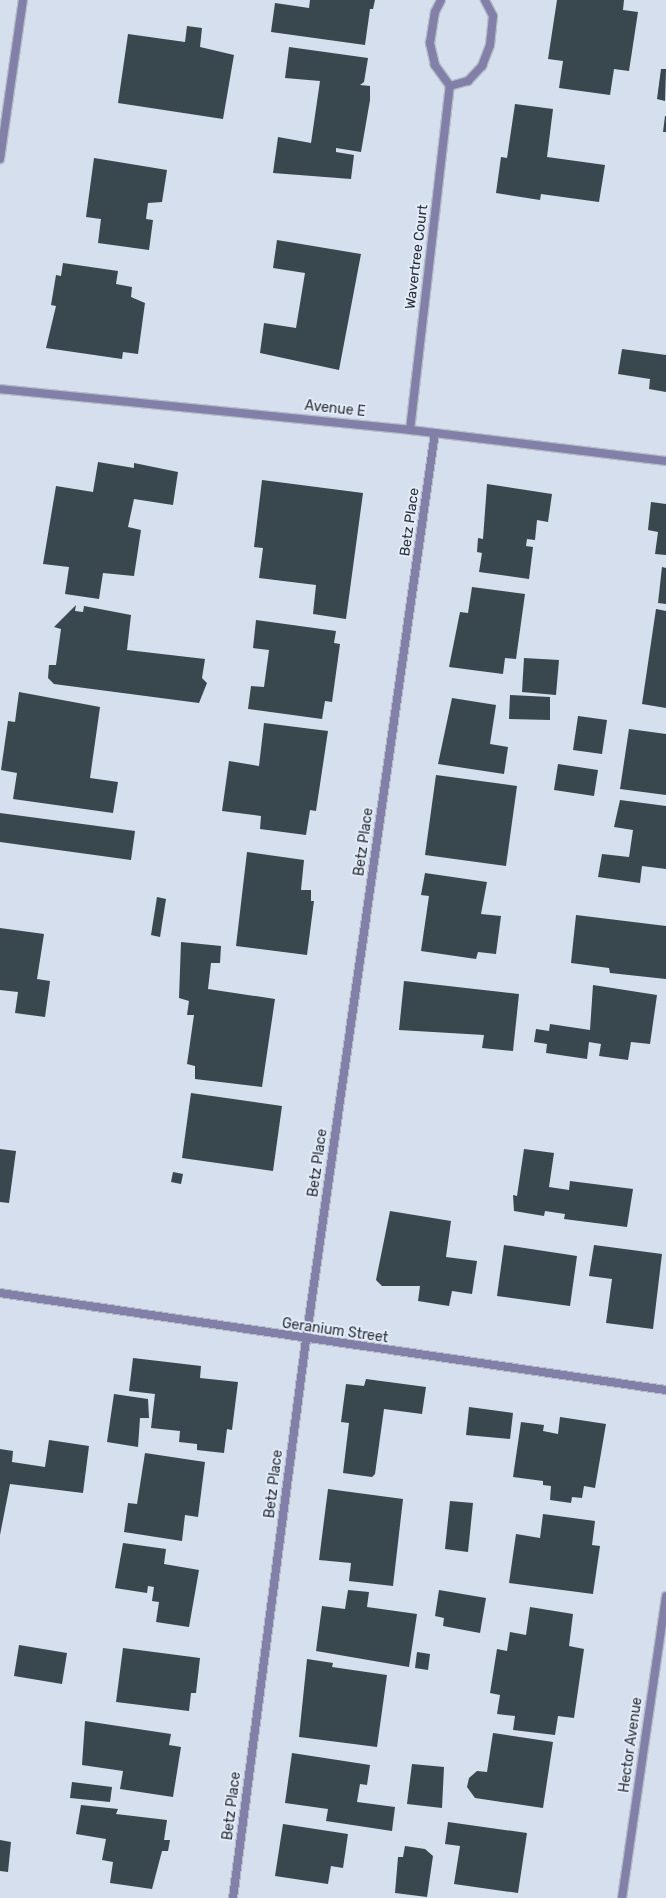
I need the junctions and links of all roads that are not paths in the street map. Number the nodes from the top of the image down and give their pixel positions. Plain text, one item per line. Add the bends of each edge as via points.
1 (22, 0) edge
2 (441, 0) edge
3 (485, 0) edge
4 (450, 86) junction
5 (0, 159) edge
6 (0, 389) edge
7 (410, 430) junction
8 (435, 433) junction
9 (666, 461) edge
10 (0, 1293) edge
11 (306, 1340) junction
12 (666, 1390) edge
13 (666, 1596) edge
14 (233, 1898) edge
15 (622, 1898) edge

1 - 5 street
2 - 4 street via 434,12 430,43 434,65
3 - 4 street via 493,16 490,45 482,66 468,81
4 - 7 street, Wavertree Court
6 - 7 street, Avenue E
7 - 8 street, Avenue E
8 - 9 street, Avenue E
8 - 11 street, Betz Place
10 - 11 street, Geranium Street
11 - 12 street, Geranium Street
11 - 14 street, Betz Place
13 - 15 street, Hector Avenue

